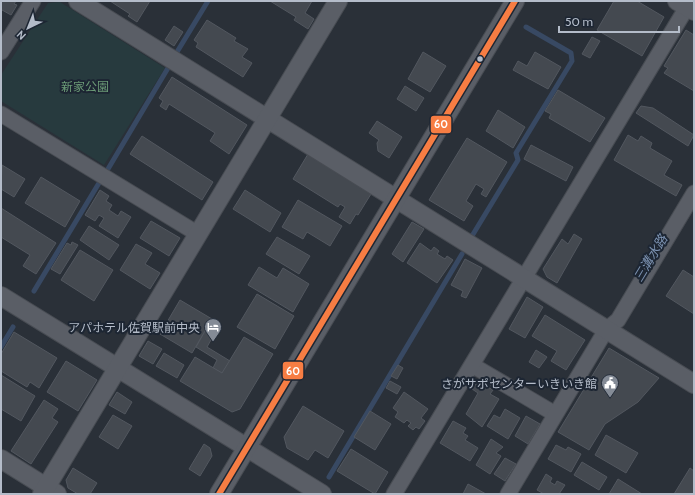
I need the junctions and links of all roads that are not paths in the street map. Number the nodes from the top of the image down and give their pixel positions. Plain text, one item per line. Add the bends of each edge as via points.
1 (33, 1) edge
2 (78, 1) edge
3 (338, 1) edge
4 (515, 1) edge
5 (686, 6) edge
6 (1, 52) edge
7 (1, 114) edge
8 (268, 120) junction
9 (694, 193) edge
10 (396, 200) junction
11 (198, 234) junction
12 (523, 279) junction
13 (1, 296) edge
14 (606, 330) junction
15 (472, 365) junction
16 (117, 368) junction
17 (694, 384) edge
18 (555, 414) junction
19 (248, 447) junction
20 (1, 459) edge
21 (48, 492) edge
22 (219, 494) edge
23 (322, 494) edge
24 (394, 494) edge
25 (508, 494) edge

1 - 6 street
2 - 8 street
3 - 8 street
4 - 10 street
5 - 12 street
7 - 11 street
8 - 10 street
8 - 11 street
9 - 14 street via 618,320
10 - 12 street
10 - 19 street
11 - 16 street
12 - 14 street
12 - 15 street
13 - 16 street
14 - 17 street
14 - 18 street
15 - 18 street
15 - 24 street
16 - 19 street
16 - 21 street
18 - 25 street
19 - 22 street
19 - 23 street
20 - 21 street

